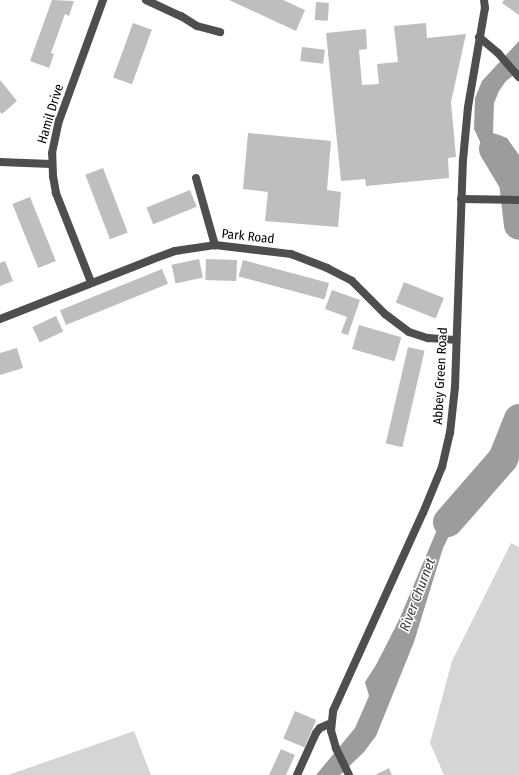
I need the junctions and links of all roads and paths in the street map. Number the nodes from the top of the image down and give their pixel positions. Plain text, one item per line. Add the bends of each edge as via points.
1 (103, 0) edge
2 (146, 0) edge
3 (484, 0) edge
4 (220, 32) dead end
5 (479, 37) junction
6 (519, 77) edge
7 (0, 162) edge
8 (52, 164) junction
9 (196, 178) dead end
10 (461, 199) junction
11 (519, 200) edge
12 (215, 245) junction
13 (91, 282) junction
14 (0, 319) edge
15 (455, 340) junction
16 (331, 723) junction
17 (349, 774) edge
18 (297, 775) edge

1 - 8 street, Hamil Drive via 59,121
2 - 4 street via 197,26
3 - 5 street, Abbey Green Road via 485,8
5 - 6 street via 498,53
5 - 10 street, Abbey Green Road via 468,106
7 - 8 street
8 - 13 street, Hamil Drive via 56,193
9 - 12 street
10 - 11 street
10 - 15 street, Abbey Green Road
12 - 13 street, Park Road via 175,251
12 - 15 street, Park Road via 291,254 327,268 352,281 385,314 409,332 428,338
13 - 14 street, Park Road
15 - 16 street, Abbey Green Road via 455,387 450,432 442,467 333,711
16 - 17 street, Abbey Green Road via 336,748
16 - 18 street via 316,733

